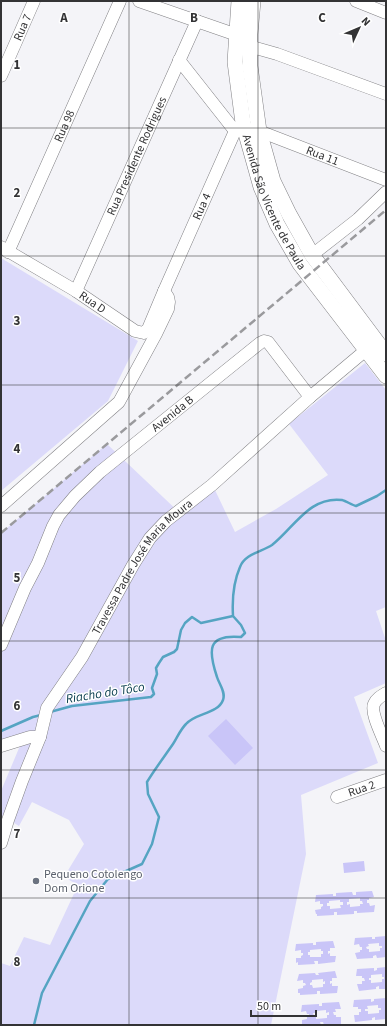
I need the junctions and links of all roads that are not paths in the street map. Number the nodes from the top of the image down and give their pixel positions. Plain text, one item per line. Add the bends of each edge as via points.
1 (34, 1) edge
2 (120, 1) edge
3 (139, 1) edge
4 (239, 1) edge
5 (253, 1) edge
6 (356, 1) edge
7 (386, 13) edge
8 (197, 21) junction
9 (236, 35) junction
10 (250, 46) junction
11 (179, 60) junction
12 (1, 76) edge
13 (386, 94) edge
14 (239, 127) junction
15 (258, 131) junction
16 (386, 180) edge
17 (386, 192) edge
18 (5, 250) edge
19 (312, 255) junction
20 (76, 291) junction
21 (164, 291) junction
22 (366, 350) junction
23 (386, 354) edge
24 (386, 376) edge
25 (310, 397) junction
26 (1, 506) edge
27 (1, 645) edge
28 (386, 694) edge
29 (40, 737) junction
30 (1, 746) edge
31 (386, 746) edge
32 (386, 780) edge
33 (337, 797) dead end
34 (1, 843) edge

1 - 12 street, Rua 7
2 - 18 street, Rua 98
3 - 8 street
4 - 9 main road, Avenida São Vicente de Paula
5 - 10 main road, Avenida São Vicente de Paula
6 - 7 street
8 - 9 street
8 - 11 street, Rua Presidente Rodrigues
9 - 14 main road, Avenida São Vicente de Paula
10 - 13 street
10 - 15 main road, Avenida São Vicente de Paula
11 - 14 street
11 - 20 street, Rua Presidente Rodrigues
14 - 21 street, Rua 4
14 - 22 main road, Avenida São Vicente de Paula via 277,224 307,275
15 - 16 street, Rua 11
15 - 19 main road, Avenida São Vicente de Paula via 273,181
17 - 19 street via 358,219
18 - 20 street, Rua D
19 - 23 main road, Avenida São Vicente de Paula
20 - 21 street, Rua D via 136,331 144,333
21 - 26 street via 168,297 168,309 118,402
22 - 24 main road, Avenida São Vicente de Paula
22 - 25 street, Travessa Padre José Maria Moura
25 - 27 street, Avenida B via 268,342 260,343 100,472 75,496 53,526
25 - 29 street, Travessa Padre José Maria Moura via 212,485 166,521 150,538 82,657 47,708
28 - 31 street via 376,700 373,708
29 - 30 street via 30,737
29 - 34 street, Travessa Padre José Maria Moura via 19,787
32 - 33 street, Rua 2

